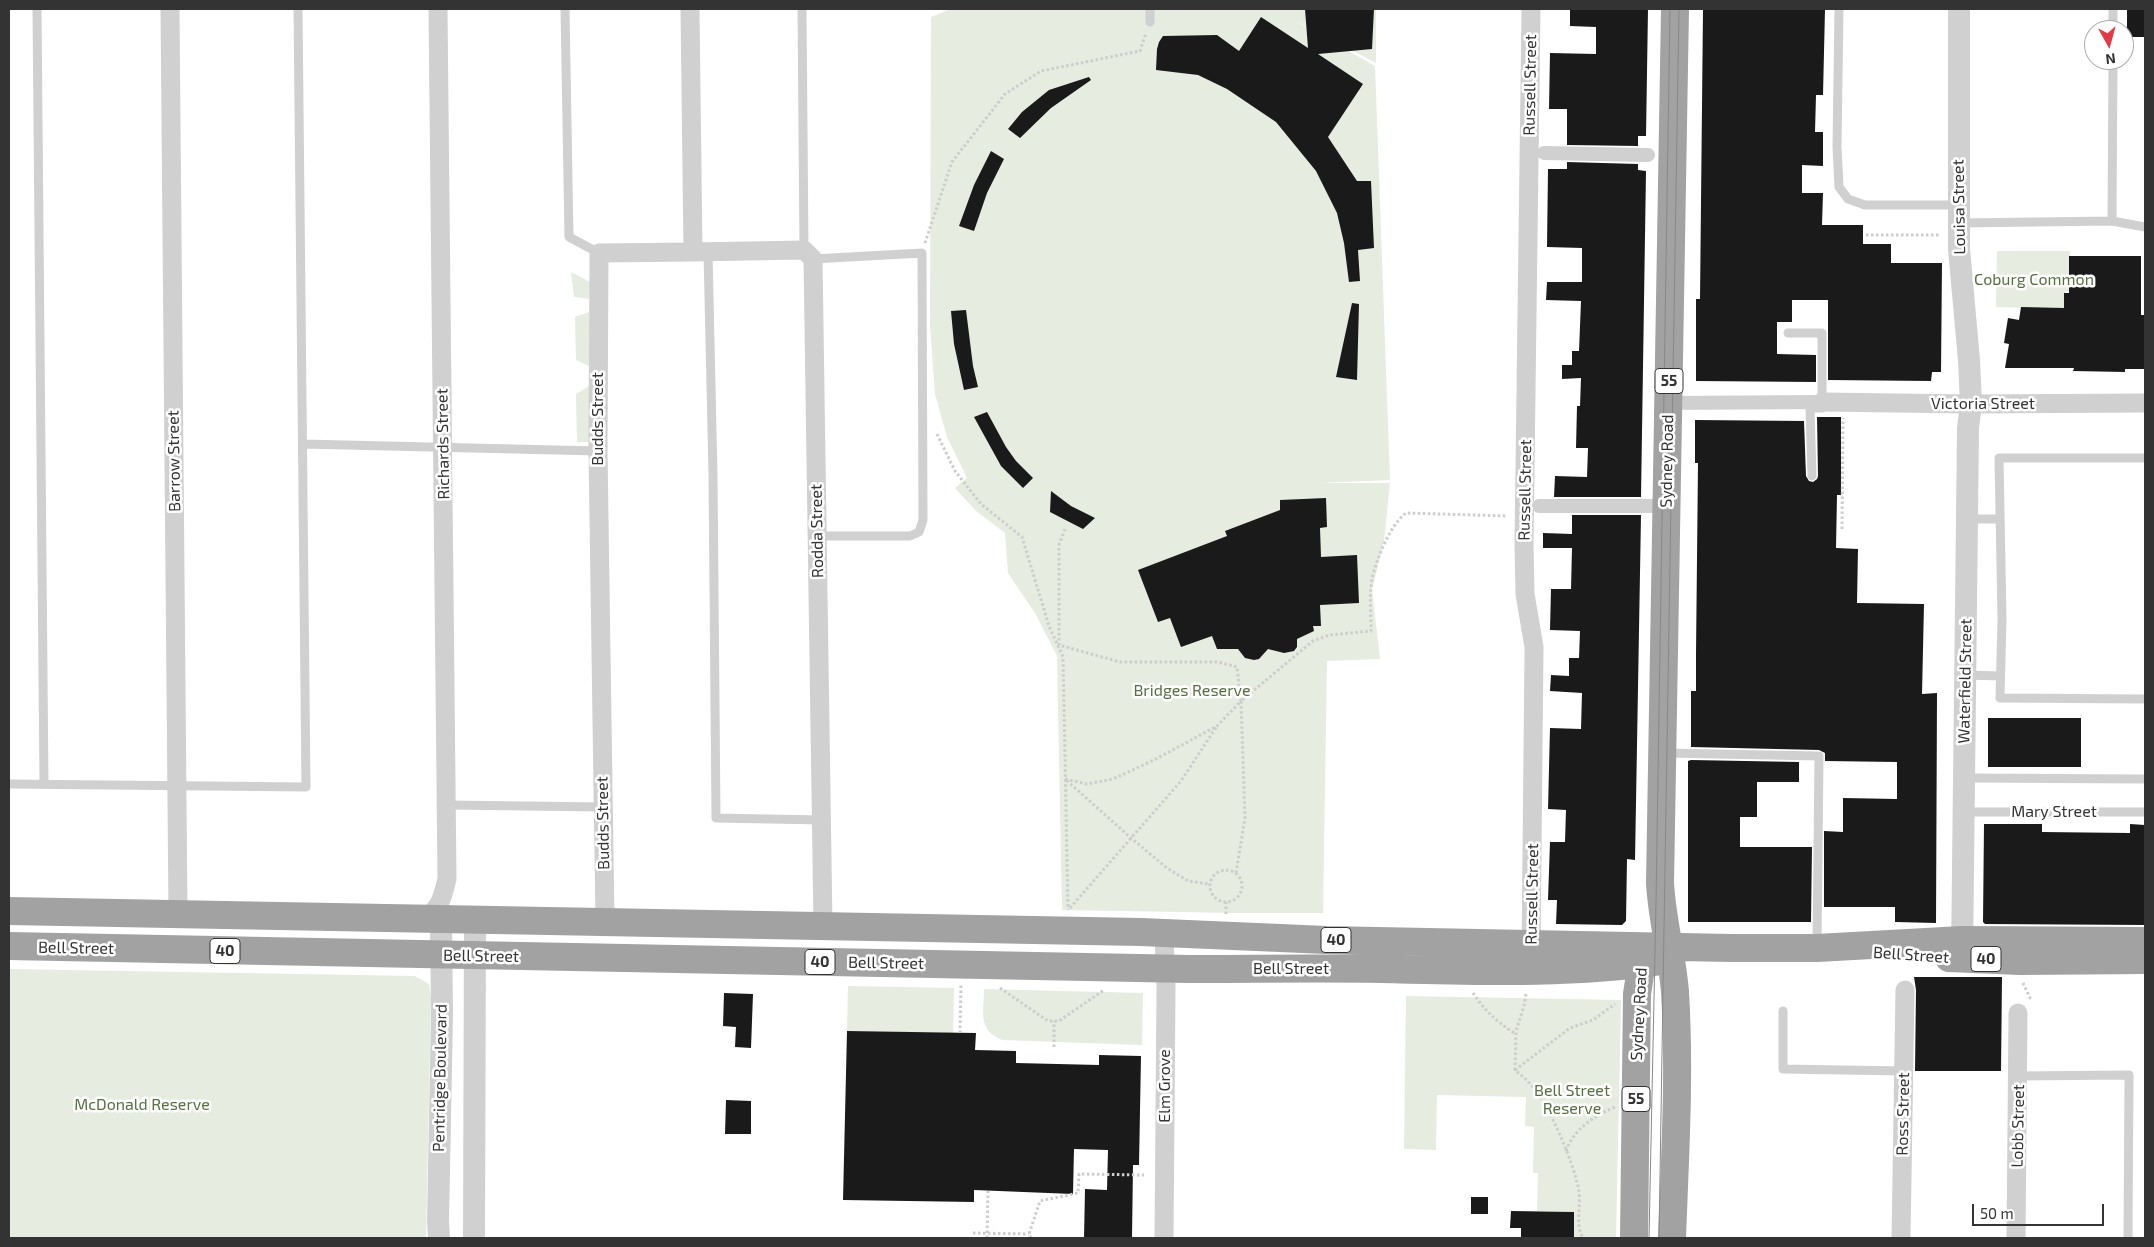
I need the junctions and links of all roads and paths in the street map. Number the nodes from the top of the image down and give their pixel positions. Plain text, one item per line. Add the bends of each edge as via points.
1 (36, 9) edge
2 (170, 9) edge
3 (298, 9) edge
4 (438, 9) edge
5 (565, 9) edge
6 (690, 9) edge
7 (802, 9) edge
8 (1150, 9) edge
9 (1531, 9) edge
10 (1675, 9) edge
11 (1839, 9) edge
12 (1959, 9) edge
13 (1150, 22) joint
14 (2113, 70) edge
15 (1544, 153) dead end
16 (1648, 155) dead end
17 (1959, 221) junction
18 (2112, 221) junction
19 (2145, 227) edge
20 (1866, 235) dead end
21 (700, 252) junction
22 (599, 253) junction
23 (922, 253) junction
24 (808, 254) junction
25 (1788, 333) dead end
26 (1822, 402) junction
27 (1668, 403) junction
28 (2145, 403) edge
29 (924, 404) junction
30 (1971, 404) junction
31 (1843, 417) dead end
32 (303, 444) junction
33 (442, 447) junction
34 (598, 451) junction
35 (2145, 458) edge
36 (1812, 476) dead end
37 (1539, 506) dead end
38 (1666, 506) junction
39 (1508, 516) dead end
40 (1967, 519) junction
41 (1999, 519) junction
42 (1065, 529) dead end
43 (1842, 529) dead end
44 (817, 536) junction
45 (1059, 645) junction
46 (1965, 676) junction
47 (2000, 676) junction
48 (2145, 699) edge
49 (1240, 701) junction
50 (1217, 726) junction
51 (1663, 753) junction
52 (1065, 778) junction
53 (1964, 778) junction
54 (2145, 779) edge
55 (9, 784) edge
56 (44, 784) junction
57 (177, 786) junction
58 (447, 805) junction
59 (603, 806) junction
60 (1963, 812) junction
61 (2145, 812) edge
62 (822, 820) junction
63 (1131, 838) junction
64 (1236, 873) junction
65 (447, 879) junction
66 (1209, 884) junction
67 (1226, 902) junction
68 (9, 911) edge
69 (1226, 913) dead end
70 (178, 914) junction
71 (452, 918) junction
72 (605, 921) junction
73 (1068, 921) junction
74 (823, 927) junction
75 (1164, 934) junction
76 (1326, 940) junction
77 (2145, 941) edge
78 (9, 946) edge
79 (1822, 948) junction
80 (1962, 949) junction
81 (1656, 954) junction
82 (441, 955) junction
83 (475, 956) junction
84 (2145, 960) edge
85 (1165, 968) junction
86 (1327, 968) junction
87 (1529, 970) junction
88 (961, 984) dead end
89 (995, 985) dead end
90 (1109, 987) dead end
91 (1906, 990) dead end
92 (1472, 993) dead end
93 (1621, 1000) dead end
94 (1783, 1011) dead end
95 (2018, 1013) dead end
96 (1054, 1021) junction
97 (960, 1033) dead end
98 (1516, 1034) junction
99 (1054, 1047) dead end
100 (1515, 1070) junction
101 (1904, 1071) junction
102 (2018, 1076) junction
103 (1622, 1104) dead end
104 (1566, 1151) junction
105 (1144, 1175) dead end
106 (988, 1191) dead end
107 (973, 1233) dead end
108 (987, 1233) junction
109 (1029, 1234) junction
110 (439, 1238) edge
111 (474, 1238) edge
112 (987, 1238) edge
113 (1032, 1238) edge
114 (1164, 1238) edge
115 (1583, 1238) edge
116 (1634, 1238) edge
117 (1672, 1238) edge
118 (1901, 1238) edge
119 (2016, 1238) edge
120 (2128, 1238) edge

1 - 56 lane
2 - 57 street, Barrow Street
3 - 32 lane
4 - 33 street, Richards Street
5 - 22 lane via 569,236
6 - 21 street
7 - 24 lane
8 - 13 lane
9 - 87 street, Russell Street via 1524,544 1526,594 1534,647
10 - 27 highway, Sydney Road / 55
11 - 17 lane via 1838,187 1848,199 1865,205
12 - 17 street, Louisa Street
13 - 23 path via 1140,51 1041,71 1005,94 952,162
14 - 18 lane
15 - 16 street
17 - 18 lane
17 - 20 path
17 - 30 street, Louisa Street
18 - 19 lane
21 - 22 street
21 - 24 street
21 - 62 lane via 713,475 716,818
22 - 34 street, Budds Street
23 - 24 lane
23 - 29 lane
24 - 44 street, Rodda Street
25 - 26 lane via 1822,333
26 - 27 street
26 - 30 street, Victoria Street
26 - 36 lane via 1822,408 1810,408
27 - 38 highway, Sydney Road / 55
28 - 30 street, Victoria Street
29 - 44 lane via 923,520 919,532 910,536
29 - 45 path via 955,471 981,504 1022,537 1049,626
30 - 40 street, Waterfield Street
31 - 43 path
32 - 33 lane
32 - 57 lane via 306,787
33 - 34 lane
33 - 58 street, Richards Street
34 - 59 street, Budds Street
35 - 41 lane via 1999,458
37 - 38 street
38 - 51 highway, Sydney Road / 55
39 - 49 path via 1406,513 1383,546 1372,579 1371,631 1329,635 1313,641
40 - 41 lane
40 - 46 street, Waterfield Street
41 - 47 lane
42 - 45 path via 1060,545
44 - 62 street, Rodda Street
45 - 49 path via 1120,662 1218,662 1237,667
45 - 52 path via 1063,657
46 - 47 lane
46 - 53 street, Waterfield Street
47 - 48 lane via 2000,698
49 - 50 path
49 - 64 path via 1246,818
50 - 52 path via 1113,779 1087,784
50 - 63 path via 1181,780
51 - 79 lane via 1819,756
51 - 81 highway, Sydney Road / 55
52 - 63 path
52 - 73 path
53 - 54 lane
53 - 60 street, Waterfield Street
55 - 56 lane
56 - 57 lane
57 - 70 street, Barrow Street
58 - 59 lane
58 - 65 street, Richards Street
59 - 72 street, Budds Street
60 - 61 lane, Mary Street
60 - 80 street, Waterfield Street
62 - 74 street, Rodda Street
63 - 66 path via 1167,868 1188,880
63 - 73 path
64 - 66 path via 1220,870 1212,876
64 - 67 path via 1242,881 1241,891 1236,899
65 - 71 street, Richards Street via 455,904
65 - 71 street, Richards Street via 435,912
66 - 67 path via 1212,895 1220,902
67 - 69 path
68 - 70 highway, Bell Street / 40
70 - 71 highway, Bell Street / 40
71 - 72 highway, Bell Street / 40
71 - 82 street, Pentridge Boulevard
71 - 83 street, Pentridge Boulevard
72 - 74 highway, Bell Street / 40
73 - 74 highway, Bell Street / 40
73 - 75 highway, Bell Street / 40
75 - 76 highway, Bell Street / 40
75 - 85 street, Elm Grove
76 - 86 highway
76 - 87 highway, Bell Street / 40
77 - 80 highway, Bell Street / 40
78 - 82 highway, Bell Street / 40
79 - 80 highway, Bell Street / 40 via 1906,956
79 - 81 highway, Bell Street / 40 via 1731,948
80 - 84 highway, Bell Street / 40 via 2020,961
81 - 87 highway, Bell Street / 40
81 - 116 highway, Sydney Road / 55 via 1637,1002
81 - 117 highway, Sydney Road / 55 via 1675,995
82 - 83 highway, Bell Street / 40
82 - 110 street, Pentridge Boulevard
83 - 85 highway, Bell Street / 40
83 - 111 street, Pentridge Boulevard
85 - 86 highway, Bell Street / 40
85 - 114 street, Elm Grove
86 - 87 highway, Bell Street / 40
87 - 98 path
88 - 97 path
89 - 96 path via 1048,1021
90 - 96 path via 1060,1021
91 - 101 street, Ross Street
92 - 98 path via 1495,1020
93 - 100 path via 1593,1020 1570,1028
94 - 101 lane via 1783,1069
95 - 102 street, Lobb Street
96 - 99 path
98 - 100 path
100 - 104 path via 1533,1086
101 - 118 street, Ross Street
102 - 119 street, Lobb Street
102 - 120 lane via 2130,1075
103 - 104 path via 1584,1124
104 - 115 path via 1579,1192 1578,1219
105 - 109 path via 1079,1174 1078,1193 1040,1201
106 - 108 path
107 - 108 path
108 - 109 path
108 - 112 path
109 - 113 path

